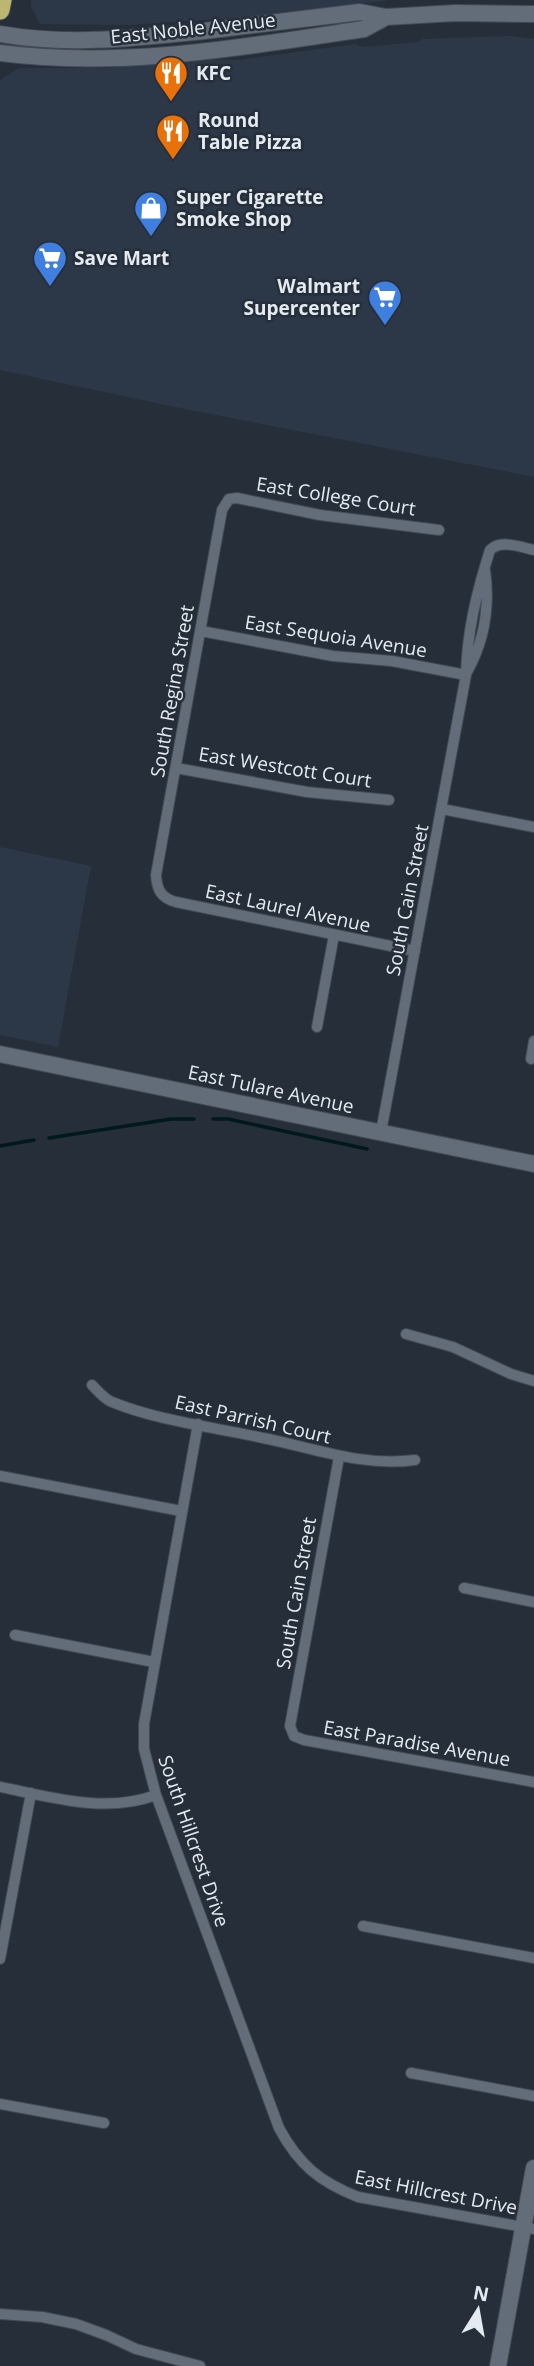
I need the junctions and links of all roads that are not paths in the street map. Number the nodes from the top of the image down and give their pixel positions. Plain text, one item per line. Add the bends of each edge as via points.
1 (2, 0) edge
2 (0, 10) edge
3 (534, 14) edge
4 (386, 18) junction
5 (0, 34) edge
6 (0, 53) edge
7 (229, 499) joint
8 (439, 530) dead end
9 (534, 550) edge
10 (201, 631) junction
11 (466, 674) junction
12 (176, 768) junction
13 (389, 800) dead end
14 (442, 809) junction
15 (534, 827) edge
16 (159, 891) joint
17 (334, 935) junction
18 (415, 951) junction
19 (317, 1027) dead end
20 (534, 1041) edge
21 (0, 1054) edge
22 (531, 1059) dead end
23 (381, 1132) junction
24 (534, 1164) edge
25 (406, 1335) dead end
26 (534, 1381) edge
27 (92, 1385) dead end
28 (198, 1424) junction
29 (339, 1457) junction
30 (415, 1460) dead end
31 (0, 1476) edge
32 (181, 1511) junction
33 (464, 1588) dead end
34 (534, 1602) edge
35 (15, 1635) dead end
36 (154, 1662) junction
37 (294, 1735) joint
38 (534, 1782) edge
39 (0, 1787) edge
40 (31, 1793) junction
41 (156, 1795) junction
42 (363, 1926) dead end
43 (534, 1958) edge
44 (0, 1959) edge
45 (411, 2073) dead end
46 (534, 2096) edge
47 (0, 2105) edge
48 (104, 2123) dead end
49 (307, 2168) joint
50 (534, 2168) edge
51 (528, 2228) edge
52 (0, 2314) edge
53 (200, 2366) edge
54 (498, 2366) edge

1 - 2 highway
3 - 4 street, East Noble Avenue
4 - 5 street, East Noble Avenue via 360,12 105,40
4 - 6 street, East Noble Avenue via 364,29 145,56 58,58
7 - 8 street, East College Court
7 - 10 street, South Regina Street via 222,510
9 - 11 street, South Cain Street via 501,544 490,550 485,569 486,618 481,643
10 - 11 street, East Sequoia Avenue via 333,656
10 - 12 street, South Regina Street
11 - 14 street, South Cain Street
12 - 13 street, East Westcott Court via 307,792
12 - 16 street, South Regina Street via 156,875
14 - 15 street
14 - 18 street, South Cain Street
16 - 17 street, East Laurel Avenue via 176,902
17 - 18 street, East Laurel Avenue
17 - 19 street
18 - 23 street, South Cain Street
20 - 22 street
21 - 23 street, East Tulare Avenue
23 - 24 street, East Tulare Avenue
25 - 26 street via 453,1348
27 - 28 street, East Parrish Court via 109,1401
28 - 29 street, East Parrish Court
28 - 32 street, South Hillcrest Drive
29 - 30 street, East Parrish Court via 376,1463
29 - 37 street, South Cain Street via 290,1726
31 - 32 street
32 - 36 street, South Hillcrest Drive
33 - 34 street
35 - 36 street
36 - 41 street, South Hillcrest Drive via 144,1749
37 - 38 street, East Paradise Avenue
39 - 40 street
40 - 41 street via 96,1804 136,1802
40 - 44 street
41 - 49 street, South Hillcrest Drive via 279,2128
42 - 43 street
45 - 46 street
47 - 48 street
49 - 51 street, East Hillcrest Drive via 331,2186 358,2197
50 - 51 street
51 - 54 street
52 - 53 street via 76,2324 136,2349

